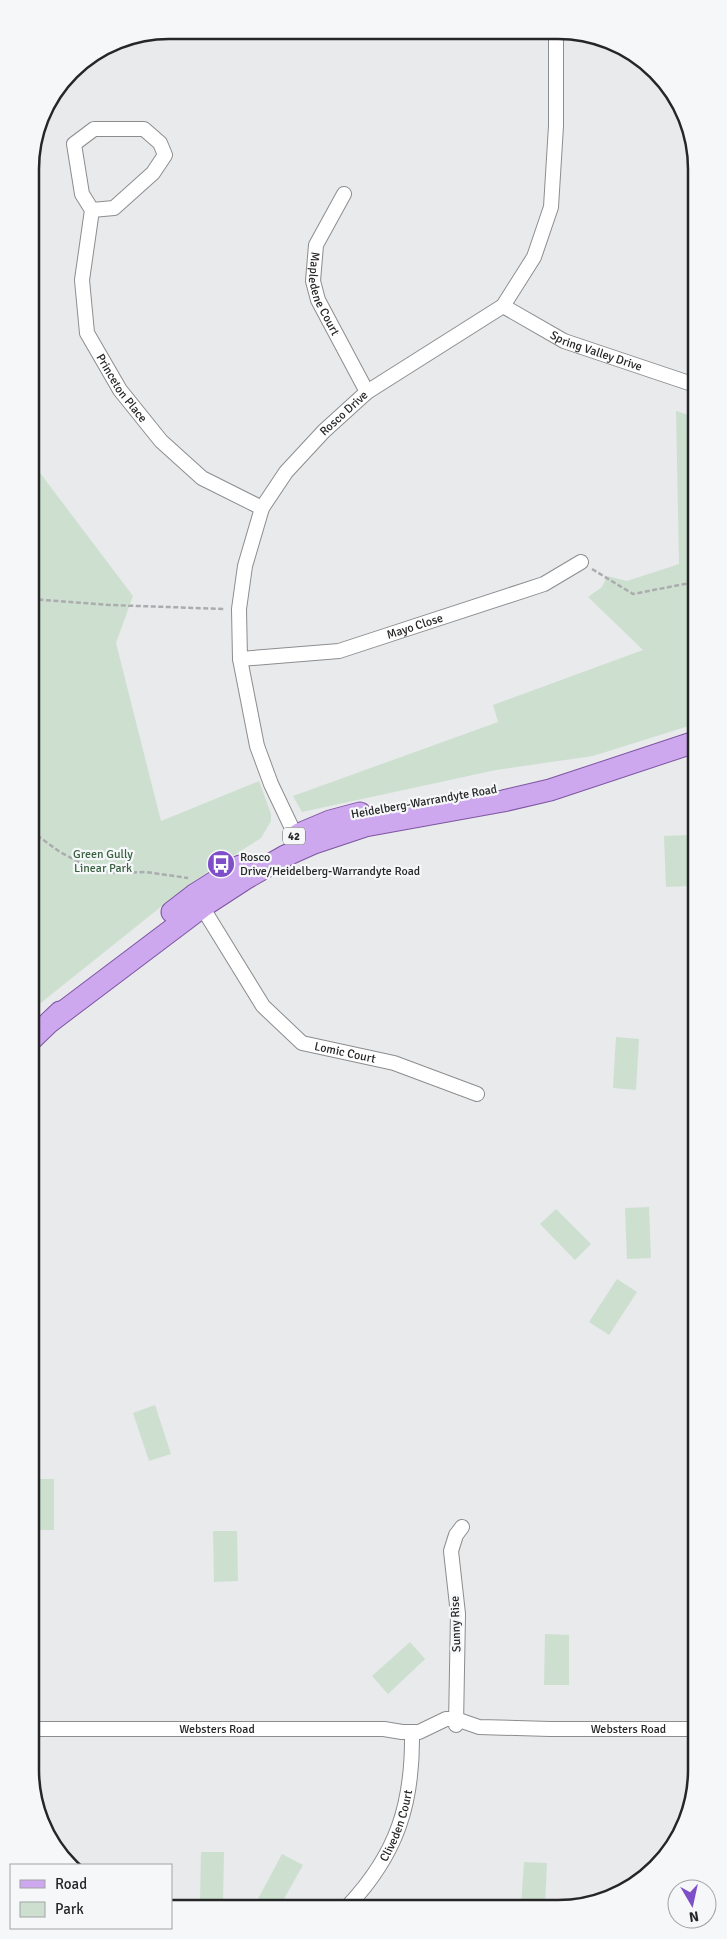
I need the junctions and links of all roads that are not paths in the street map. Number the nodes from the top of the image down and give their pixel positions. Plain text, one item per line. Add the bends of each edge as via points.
1 (556, 39) edge
2 (344, 194) dead end
3 (92, 210) junction
4 (503, 306) junction
5 (688, 383) edge
6 (367, 392) junction
7 (262, 508) junction
8 (581, 562) road end
9 (240, 659) junction
10 (688, 744) edge
11 (299, 842) junction
12 (198, 894) junction
13 (39, 1032) edge
14 (477, 1094) dead end
15 (462, 1527) dead end
16 (461, 1723) junction
17 (39, 1729) edge
18 (688, 1730) edge
19 (409, 1734) junction
20 (353, 1900) edge

1 - 4 street, Rosco Drive via 556,126 551,207 534,257
2 - 6 street, Mapledene Court via 316,244 313,281 318,300
3 - 3 street via 82,194 74,144 94,129 144,129 160,142 165,155 153,173 114,208
3 - 7 street, Princeton Place via 82,280 87,333 120,390 161,441 202,478
4 - 5 street, Spring Valley Drive via 564,341
4 - 6 street, Rosco Drive
6 - 7 street, Rosco Drive via 286,472
7 - 9 street, Rosco Drive via 245,566 239,610
8 - 9 street, Mayo Close via 544,584 339,651
9 - 11 street, Rosco Drive via 257,746 270,784
10 - 11 main road, Heidelberg-Warrandyte Road / 42 via 595,775 384,807 330,821
11 - 12 main road, Heidelberg-Warrandyte Road / 42 via 268,849
12 - 13 main road, Heidelberg-Warrandyte Road / 42 via 128,946
12 - 14 street, Lomic Court via 262,1006 302,1043 394,1063
15 - 16 street, Sunny Rise via 451,1551 458,1614
16 - 18 street, Websters Road via 479,1727 550,1730
16 - 19 street, Websters Road via 446,1719
17 - 19 street, Websters Road via 384,1729
19 - 20 street, Cliveden Court via 409,1791 398,1830 381,1866

